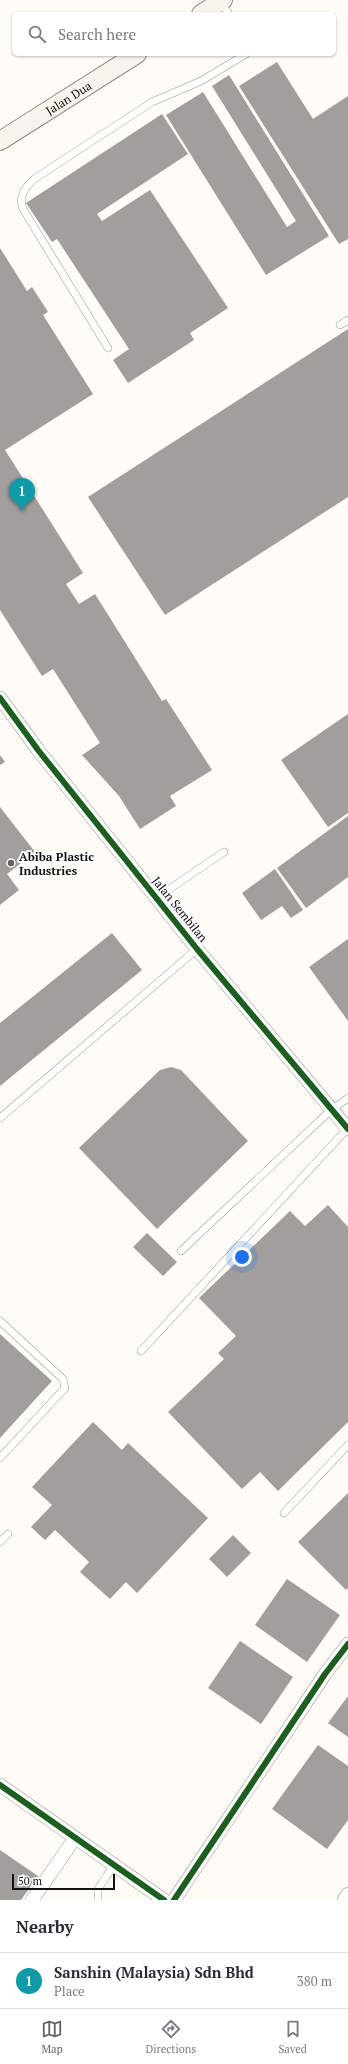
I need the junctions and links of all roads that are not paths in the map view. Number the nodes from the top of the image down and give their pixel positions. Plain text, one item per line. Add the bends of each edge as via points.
1 (224, 5) edge
2 (206, 12) edge
3 (134, 56) edge
4 (243, 56) edge
5 (0, 141) edge
6 (348, 320) edge
7 (340, 324) dead end
8 (108, 348) dead end
9 (0, 698) edge
10 (224, 852) dead end
11 (156, 898) junction
12 (197, 949) junction
13 (348, 1098) edge
14 (331, 1110) junction
15 (0, 1118) edge
16 (348, 1129) edge
17 (180, 1251) dead end
18 (0, 1321) edge
19 (141, 1351) dead end
20 (348, 1445) edge
21 (0, 1458) edge
22 (284, 1513) dead end
23 (8, 1534) dead end
24 (0, 1542) edge
25 (348, 1644) edge
26 (0, 1785) edge
27 (75, 1838) junction
28 (114, 1865) junction
29 (348, 1894) edge
30 (32, 1900) edge
31 (98, 1900) edge
32 (164, 1900) edge
33 (174, 1900) edge
34 (344, 1900) edge

1 - 2 main road
3 - 5 main road, Jalan Dua
4 - 8 lane via 201,81 152,102 34,179 26,186 21,196 23,209
6 - 7 lane
9 - 11 street, Jalan Sembilan via 38,750
10 - 11 lane
11 - 12 street, Jalan Sembilan
12 - 14 street, Jalan Sembilan
12 - 15 lane
13 - 14 lane
14 - 16 street, Jalan Sembilan
14 - 17 lane
16 - 19 lane
18 - 21 lane via 63,1379 65,1388
20 - 22 lane
23 - 24 lane
25 - 33 street via 325,1674
26 - 27 street
27 - 28 street
27 - 30 street
28 - 31 lane via 98,1889
28 - 32 street
29 - 34 street

